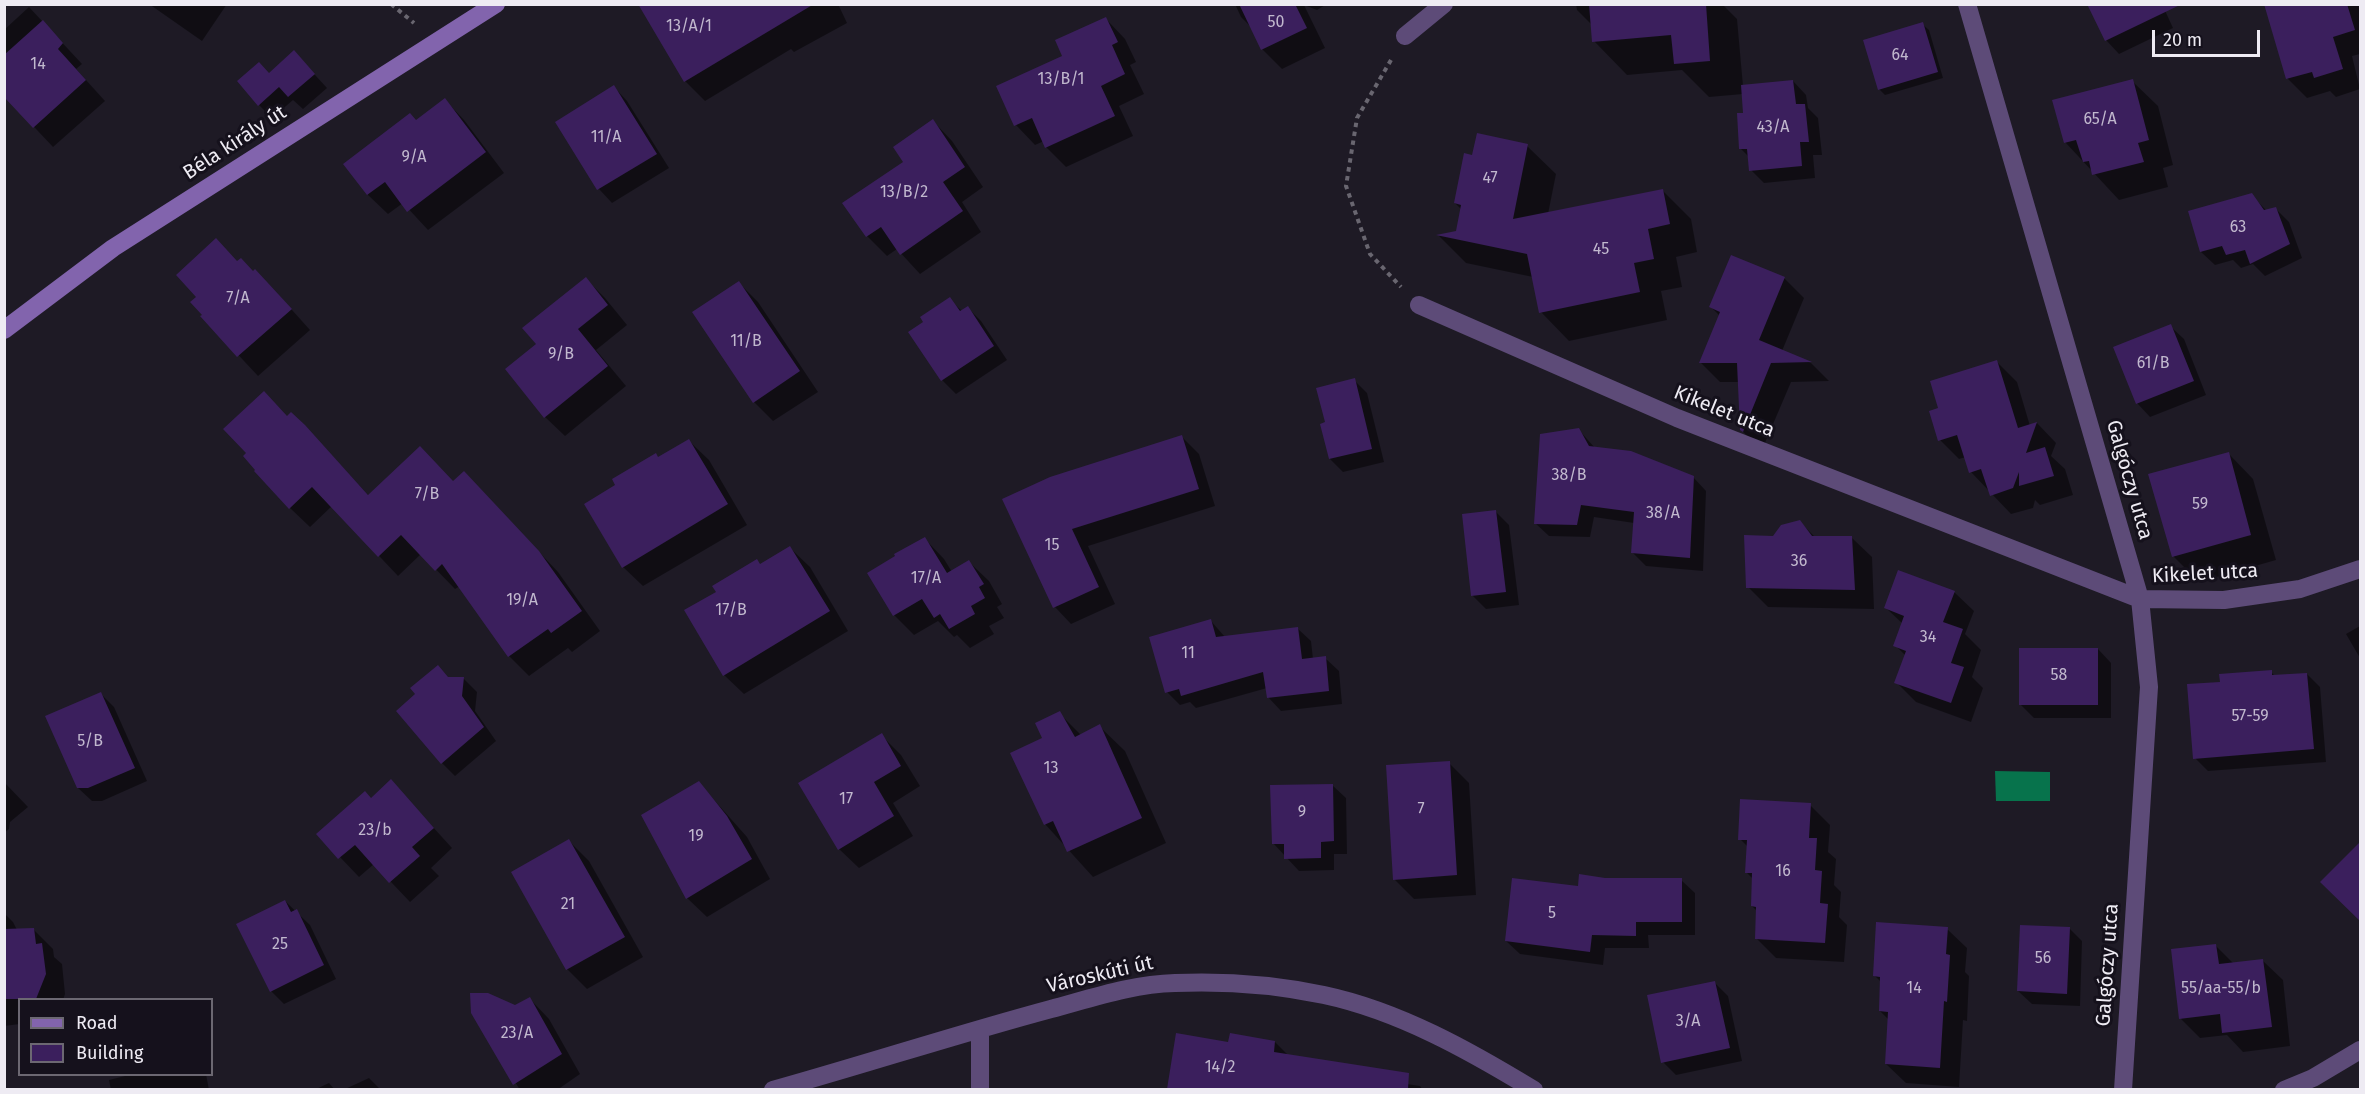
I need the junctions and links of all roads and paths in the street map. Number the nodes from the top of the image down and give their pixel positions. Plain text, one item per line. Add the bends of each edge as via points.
1 (496, 4) edge
2 (1444, 4) edge
3 (1967, 4) edge
4 (1405, 36) joint
5 (1419, 305) joint
6 (4, 330) edge
7 (2361, 569) edge
8 (2140, 599) junction
9 (980, 1029) junction
10 (2361, 1050) edge
11 (773, 1089) edge
12 (980, 1089) edge
13 (1534, 1089) edge
14 (2123, 1089) edge
15 (2284, 1089) edge

1 - 6 street, Béla király út via 113,248
2 - 4 street
3 - 8 street, Galgóczy utca
4 - 5 path via 1357,118 1346,186 1370,254
5 - 8 street, Kikelet utca via 1677,418
7 - 8 street, Kikelet utca via 2300,589 2224,600
8 - 14 street, Galgóczy utca via 2149,687
9 - 11 street, Városkúti út
9 - 12 street
9 - 13 street, Városkúti út via 1130,988 1174,982 1245,985 1325,995 1375,1011 1428,1032
10 - 15 street via 2313,1078

